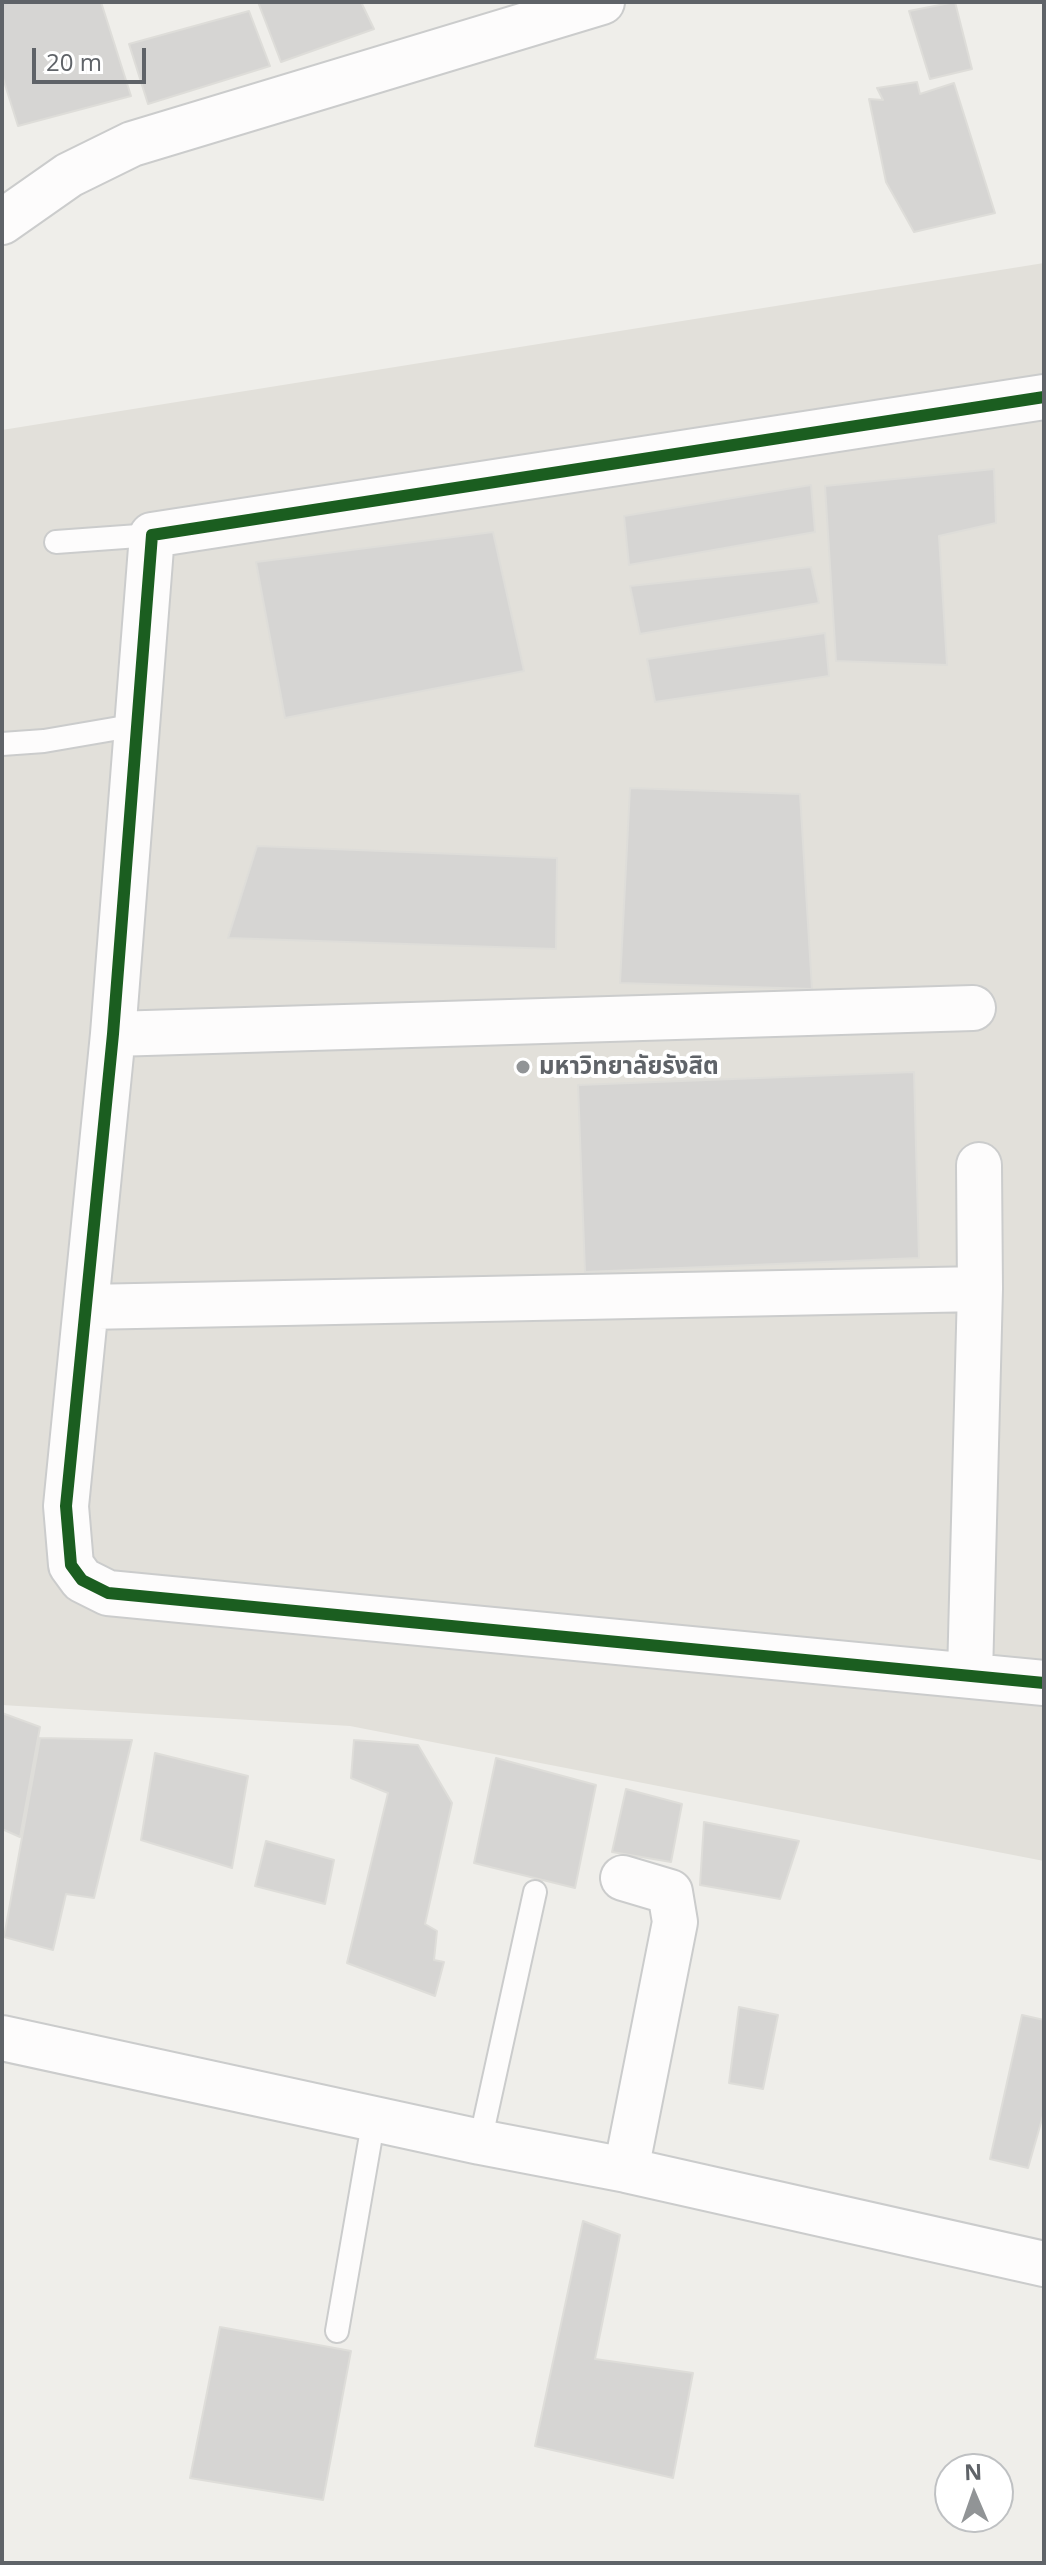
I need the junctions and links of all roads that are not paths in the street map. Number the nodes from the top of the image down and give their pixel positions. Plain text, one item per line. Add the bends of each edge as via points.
1 (602, 2) edge
2 (2, 222) edge
3 (1044, 397) edge
4 (152, 535) junction
5 (56, 542) dead end
6 (137, 725) junction
7 (2, 744) edge
8 (973, 1008) dead end
9 (113, 1034) junction
10 (979, 1165) dead end
11 (980, 1289) junction
12 (86, 1307) junction
13 (970, 1675) junction
14 (1044, 1683) edge
15 (623, 1878) dead end
16 (535, 1892) dead end
17 (2, 2038) edge
18 (374, 2118) junction
19 (480, 2142) junction
20 (626, 2170) junction
21 (1044, 2264) edge
22 (337, 2331) dead end

1 - 2 street via 132,144 69,175
3 - 4 street
4 - 5 lane
4 - 6 street
6 - 7 lane
6 - 9 street
8 - 9 street
9 - 12 street
10 - 11 street
11 - 12 street
11 - 13 street
12 - 13 street via 67,1538 71,1565 82,1580 108,1593
13 - 14 street
15 - 20 street via 670,1892 675,1922
16 - 19 lane
17 - 18 street
18 - 19 street
18 - 22 lane
19 - 20 street
20 - 21 street

